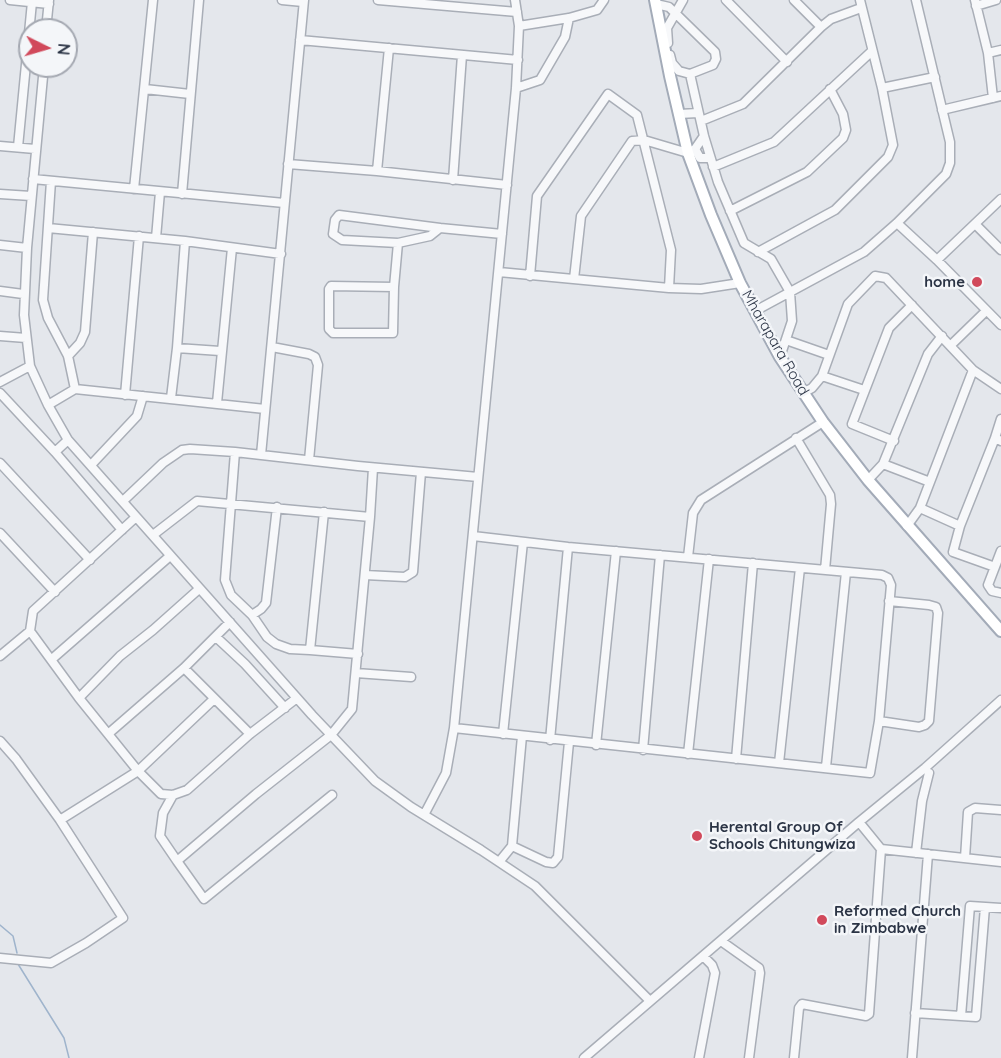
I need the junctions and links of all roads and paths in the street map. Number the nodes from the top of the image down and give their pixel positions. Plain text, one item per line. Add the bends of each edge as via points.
1 (10, 0) edge
2 (153, 0) edge
3 (199, 0) edge
4 (282, 0) edge
5 (378, 0) edge
6 (515, 0) edge
7 (604, 0) edge
8 (683, 0) edge
9 (726, 0) edge
10 (794, 0) edge
11 (916, 0) edge
12 (996, 0) edge
13 (304, 1) edge
14 (32, 2) junction
15 (49, 2) edge
16 (656, 2) edge
17 (976, 3) edge
18 (458, 4) edge
19 (860, 4) edge
20 (517, 12) junction
21 (675, 12) junction
22 (47, 18) edge
23 (569, 18) junction
24 (519, 26) junction
25 (821, 27) junction
26 (300, 40) junction
27 (389, 48) junction
28 (1001, 50) edge
29 (872, 51) junction
30 (988, 53) junction
31 (462, 55) junction
32 (518, 60) junction
33 (788, 62) junction
34 (690, 75) junction
35 (935, 77) junction
36 (43, 78) edge
37 (516, 88) junction
38 (830, 88) junction
39 (882, 88) junction
40 (145, 89) junction
41 (190, 94) junction
42 (997, 97) edge
43 (942, 110) junction
44 (679, 114) junction
45 (700, 117) junction
46 (704, 136) junction
47 (644, 140) junction
48 (0, 146) edge
49 (18, 147) junction
50 (35, 149) junction
51 (692, 151) junction
52 (712, 162) junction
53 (288, 164) junction
54 (377, 171) junction
55 (33, 179) junction
56 (453, 180) junction
57 (51, 181) junction
58 (507, 185) junction
59 (135, 189) junction
60 (160, 192) junction
61 (0, 194) edge
62 (182, 194) junction
63 (31, 196) junction
64 (1001, 199) edge
65 (284, 203) junction
66 (730, 210) junction
67 (897, 223) junction
68 (975, 224) junction
69 (48, 228) junction
70 (440, 228) junction
71 (93, 232) junction
72 (502, 234) junction
73 (139, 236) junction
74 (156, 238) junction
75 (185, 241) junction
76 (398, 243) junction
77 (0, 245) edge
78 (27, 248) junction
79 (232, 248) junction
80 (1001, 250) edge
81 (758, 252) junction
82 (280, 254) junction
83 (937, 260) junction
84 (499, 272) junction
85 (530, 276) junction
86 (574, 279) junction
87 (740, 283) junction
88 (394, 286) junction
89 (669, 288) junction
90 (0, 291) edge
91 (790, 292) junction
92 (23, 294) junction
93 (912, 305) junction
94 (755, 311) junction
95 (986, 311) junction
96 (1001, 325) edge
97 (0, 336) edge
98 (942, 336) junction
99 (26, 338) junction
100 (786, 340) junction
101 (951, 345) junction
102 (272, 347) junction
103 (177, 348) junction
104 (220, 351) junction
105 (829, 355) junction
106 (68, 356) junction
107 (780, 357) junction
108 (30, 366) junction
109 (973, 370) junction
110 (822, 376) junction
111 (0, 382) edge
112 (75, 389) junction
113 (864, 390) junction
114 (1001, 390) edge
115 (0, 393) edge
116 (803, 393) junction
117 (125, 395) junction
118 (143, 396) junction
119 (171, 398) junction
120 (217, 403) junction
121 (48, 405) junction
122 (265, 409) junction
123 (1001, 419) edge
124 (823, 422) junction
125 (796, 438) junction
126 (68, 440) junction
127 (998, 440) edge
128 (894, 441) junction
129 (55, 452) junction
130 (235, 452) junction
131 (261, 455) junction
132 (309, 460) junction
133 (0, 463) edge
134 (883, 464) junction
135 (91, 465) junction
136 (373, 468) junction
137 (421, 472) junction
138 (478, 477) junction
139 (868, 480) junction
140 (930, 482) junction
141 (123, 501) junction
142 (231, 503) junction
143 (276, 507) junction
144 (920, 508) junction
145 (324, 512) junction
146 (136, 517) junction
147 (370, 518) junction
148 (907, 526) junction
149 (960, 526) junction
150 (122, 530) junction
151 (0, 533) edge
152 (153, 535) junction
153 (472, 536) junction
154 (523, 542) junction
155 (568, 547) junction
156 (616, 551) junction
157 (1001, 551) edge
158 (660, 555) junction
159 (170, 556) junction
160 (688, 557) junction
161 (709, 559) junction
162 (90, 560) junction
163 (753, 562) junction
164 (995, 567) junction
165 (800, 568) junction
166 (825, 570) junction
167 (846, 572) junction
168 (365, 575) junction
169 (199, 589) junction
170 (55, 592) junction
171 (1001, 593) edge
172 (890, 601) junction
173 (252, 615) junction
174 (230, 622) junction
175 (30, 631) junction
176 (1001, 631) edge
177 (216, 638) junction
178 (3, 650) edge
179 (310, 650) junction
180 (358, 654) junction
181 (52, 659) junction
182 (184, 668) junction
183 (356, 674) junction
184 (411, 677) dead end
185 (79, 698) junction
186 (297, 698) junction
187 (214, 699) junction
188 (1001, 700) edge
189 (285, 708) junction
190 (879, 721) junction
191 (454, 728) junction
192 (108, 734) junction
193 (250, 734) junction
194 (503, 734) junction
195 (331, 735) junction
196 (522, 736) junction
197 (549, 740) junction
198 (0, 741) edge
199 (569, 742) junction
200 (596, 744) junction
201 (643, 750) junction
202 (688, 754) junction
203 (736, 759) junction
204 (779, 763) junction
205 (826, 767) junction
206 (138, 771) junction
207 (929, 773) dead end
208 (173, 795) junction
209 (332, 795) dead end
210 (1001, 810) edge
211 (424, 815) junction
212 (60, 820) junction
213 (859, 822) junction
214 (512, 846) junction
215 (881, 849) junction
216 (916, 853) junction
217 (928, 854) junction
218 (965, 858) junction
219 (177, 861) junction
220 (499, 862) junction
221 (1001, 862) edge
222 (984, 907) junction
223 (1001, 908) edge
224 (721, 941) junction
225 (703, 956) junction
226 (0, 958) edge
227 (650, 1002) junction
228 (915, 1013) junction
229 (961, 1016) junction
230 (584, 1058) edge
231 (699, 1058) edge
232 (749, 1058) edge
233 (794, 1058) edge
234 (912, 1058) edge

1 - 14 street
2 - 40 street
3 - 41 street
4 - 13 street
5 - 18 street
6 - 20 street
7 - 23 street via 597,9
8 - 21 street
9 - 33 street
10 - 25 street
11 - 35 street
12 - 17 street
13 - 26 street
14 - 15 street
14 - 49 street
15 - 22 street
16 - 21 street
16 - 44 main road, Mharapara Road
17 - 30 street
18 - 20 street
19 - 25 street
19 - 29 street
20 - 24 street
21 - 34 street via 667,28 672,63
21 - 34 street via 715,52 713,65
23 - 24 street
23 - 37 street via 565,37 540,80
24 - 32 street
25 - 33 street
26 - 27 street
26 - 53 street
27 - 31 street
27 - 54 street
28 - 30 street
29 - 38 street
29 - 39 street
30 - 42 street
31 - 32 street
31 - 56 street
32 - 37 street
33 - 45 street via 743,104
34 - 45 street
35 - 39 street
35 - 43 street
36 - 50 street
37 - 58 street
38 - 52 street via 774,142
38 - 66 street via 843,114 843,138 807,172
39 - 81 street via 893,145 888,157 835,210
40 - 41 street
40 - 59 street
41 - 62 street
42 - 43 street
43 - 67 street via 950,142 946,174
44 - 45 street
44 - 51 main road, Mharapara Road
45 - 46 street
46 - 51 street
46 - 52 street
47 - 51 street
47 - 85 street via 637,115 608,94 605,96 537,196
47 - 86 street via 632,141 581,216
47 - 89 street via 671,250
48 - 49 street
49 - 50 street
50 - 55 street
51 - 52 street
51 - 87 main road, Mharapara Road via 711,214
52 - 66 street
53 - 54 street
53 - 65 street
54 - 56 street
55 - 57 street
55 - 63 street
56 - 58 street
57 - 59 street
57 - 69 street
58 - 72 street
59 - 60 street
60 - 62 street
60 - 74 street
61 - 63 street
62 - 65 street
63 - 78 street
64 - 68 street
65 - 82 street
66 - 81 street via 744,243
67 - 83 street
67 - 91 street via 851,260
68 - 80 street
68 - 83 street
69 - 71 street
69 - 106 street via 43,300
70 - 72 street
70 - 76 street via 430,236
70 - 76 street via 345,215 335,220 333,234 342,240
71 - 73 street
71 - 106 street via 85,332
72 - 84 street
73 - 74 street
73 - 117 street
74 - 75 street
75 - 79 street
75 - 103 street
76 - 88 street
77 - 78 street
78 - 92 street
79 - 82 street
79 - 104 street
81 - 91 street via 771,259
82 - 102 street
83 - 95 street
84 - 85 street
84 - 138 street
85 - 86 street
86 - 89 street
87 - 89 street via 701,289
87 - 94 main road, Mharapara Road
88 - 88 street via 393,333 333,333 329,329 331,286
90 - 92 street
91 - 94 street
91 - 100 street via 792,321
92 - 99 street
93 - 98 street
93 - 105 street via 886,278 875,276 848,304
93 - 113 street via 889,328
94 - 107 main road, Mharapara Road
95 - 96 street
95 - 101 street
97 - 99 street
98 - 101 street
98 - 128 street via 928,354
99 - 108 street
100 - 105 street
100 - 107 street
101 - 109 street
102 - 122 street
102 - 132 street via 309,354 318,364
103 - 104 street
103 - 119 street
104 - 120 street
105 - 110 street
106 - 112 street
107 - 116 main road, Mharapara Road
108 - 111 street
108 - 121 street
109 - 114 street
109 - 140 street
110 - 113 street
110 - 116 street
112 - 117 street
112 - 121 street
113 - 128 street via 852,424
115 - 129 street
116 - 124 main road, Mharapara Road
117 - 118 street
118 - 119 street
118 - 135 street via 137,416
119 - 120 street
120 - 122 street
121 - 126 street
122 - 131 street
123 - 127 street
124 - 125 street
124 - 139 main road, Mharapara Road
125 - 160 street via 701,501 693,513
125 - 166 street via 830,495
126 - 129 street
126 - 135 street
127 - 149 street
128 - 134 street
129 - 150 street
130 - 131 street
130 - 141 street via 182,450
130 - 142 street
131 - 132 street
132 - 136 street
133 - 162 street
134 - 139 street
134 - 140 street
135 - 141 street
136 - 137 street
136 - 147 street
137 - 138 street
137 - 168 street via 413,572 405,577
138 - 153 street
139 - 148 main road, Mharapara Road
140 - 144 street
141 - 146 street
142 - 143 street
142 - 152 street via 194,501
142 - 173 street via 225,580 231,595
143 - 145 street
143 - 173 street via 266,603
144 - 148 street
144 - 149 street
145 - 147 street
145 - 179 street
146 - 150 street
146 - 152 street
147 - 168 street
148 - 176 main road, Mharapara Road
149 - 164 street via 953,552
150 - 162 street
151 - 170 street
152 - 159 street
153 - 154 street
153 - 191 street
154 - 155 street
154 - 194 street
155 - 156 street
155 - 197 street
156 - 158 street
156 - 200 street
157 - 164 street
158 - 160 street
158 - 201 street
159 - 169 street
159 - 181 street
160 - 161 street
161 - 163 street
161 - 202 street
162 - 170 street
163 - 165 street
163 - 203 street
164 - 171 street via 988,585 992,591
165 - 166 street
165 - 204 street
166 - 167 street
167 - 172 street via 888,578
167 - 205 street
168 - 180 street
169 - 174 street
169 - 185 street via 120,656
170 - 175 street via 33,611
172 - 190 street
172 - 190 street via 936,607 938,624 929,721 919,727
173 - 179 street via 276,644
174 - 177 street
174 - 186 street
175 - 178 street
175 - 181 street
177 - 182 street
177 - 189 street
179 - 180 street
180 - 183 street
181 - 185 street
182 - 187 street
182 - 192 street
183 - 184 street
183 - 195 street via 352,709
185 - 192 street
186 - 189 street
186 - 195 street
187 - 193 street
187 - 206 street
188 - 213 street
189 - 193 street
190 - 205 street via 870,773
191 - 194 street
191 - 211 street via 446,773
192 - 206 street
193 - 208 street via 187,790
194 - 196 street
195 - 211 street via 375,781
195 - 219 street
196 - 197 street
196 - 214 street
197 - 199 street
198 - 212 street
199 - 200 street
199 - 214 street via 558,857 553,863 546,862
200 - 201 street
201 - 202 street
202 - 203 street
203 - 204 street
204 - 205 street
206 - 208 street via 161,794
206 - 212 street
207 - 216 street
208 - 219 street via 163,813 160,836
209 - 219 street via 204,899
210 - 218 street via 975,808 968,812
211 - 220 street
212 - 226 street via 123,918 51,963
213 - 215 street
213 - 224 street
214 - 220 street
215 - 216 street
215 - 233 street via 869,1014 802,1004
216 - 217 street
217 - 218 street
217 - 228 street
218 - 221 street
220 - 227 street via 535,886
222 - 223 street
222 - 229 street via 970,906
222 - 229 street via 976,1017
224 - 225 street
224 - 232 street via 759,968
225 - 227 street
225 - 231 street via 715,973
227 - 230 street
228 - 229 street
228 - 234 street

